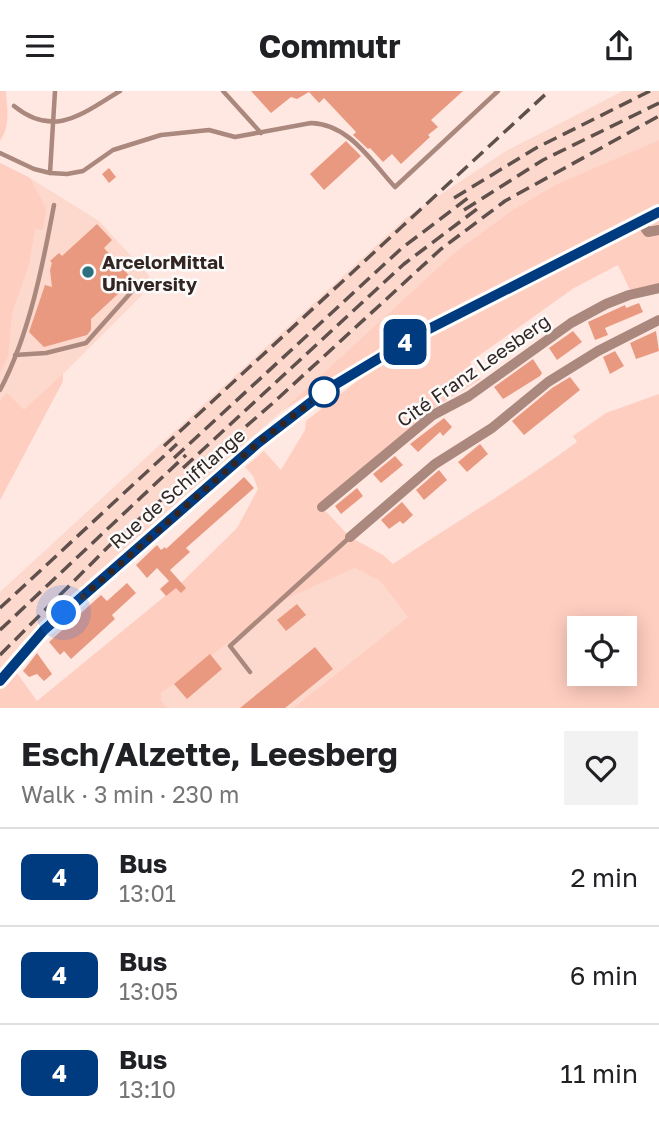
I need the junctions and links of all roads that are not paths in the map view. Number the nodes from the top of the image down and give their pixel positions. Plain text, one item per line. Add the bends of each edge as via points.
1 (55, 91) edge
2 (120, 91) edge
3 (223, 91) edge
4 (499, 91) edge
5 (14, 106) dead end
6 (53, 122) junction
7 (261, 134) junction
8 (0, 153) edge
9 (50, 173) junction
10 (54, 205) dead end
11 (659, 212) edge
12 (640, 222) junction
13 (659, 230) edge
14 (659, 288) edge
15 (134, 289) dead end
16 (659, 320) edge
17 (15, 355) junction
18 (0, 390) edge
19 (322, 507) dead end
20 (351, 537) joint
21 (250, 673) dead end
22 (0, 681) edge

1 - 6 lane
2 - 6 lane via 71,120
3 - 7 lane
4 - 7 lane via 395,187 347,135 331,125 311,123
5 - 6 lane via 27,117
6 - 9 lane
7 - 9 lane via 235,137 209,130 161,135 113,150 83,171
8 - 9 lane
10 - 17 lane via 42,269
11 - 12 street, Rue de Schifflange
12 - 13 street via 648,232
12 - 22 street, Rue de Schifflange via 421,333 328,389 44,630
14 - 19 street, Cité Franz Leesberg via 606,304 571,323 468,397 433,415
15 - 17 lane via 86,343
16 - 20 street via 548,382 492,428 435,464
17 - 18 lane
20 - 21 lane via 230,646

